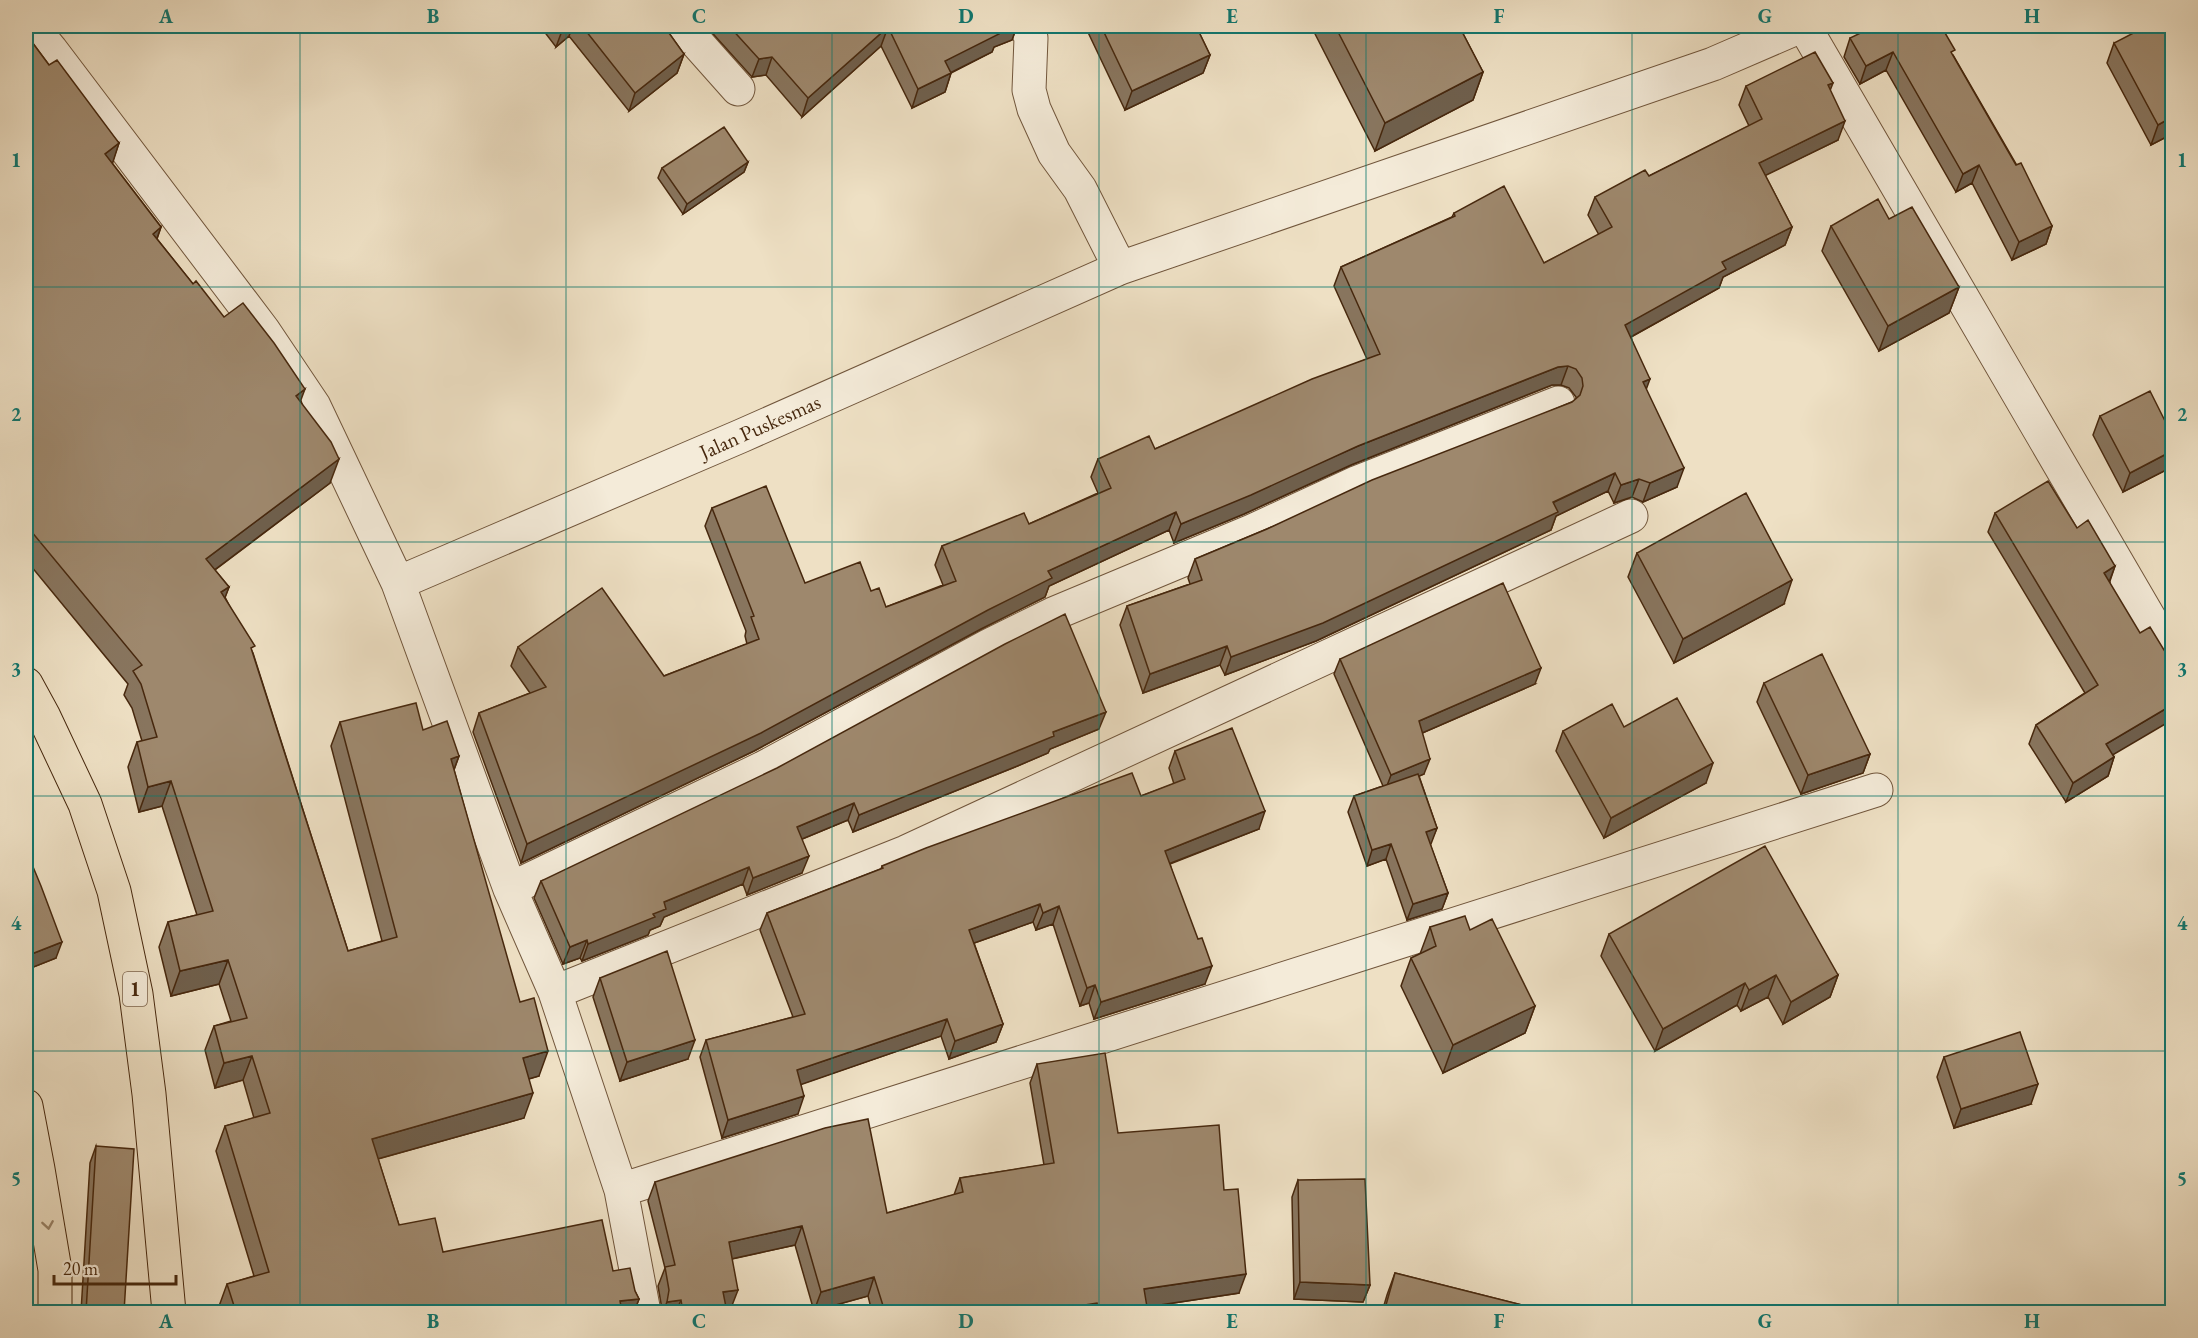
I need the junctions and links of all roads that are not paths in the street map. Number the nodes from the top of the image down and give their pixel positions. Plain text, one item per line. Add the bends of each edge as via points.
1 (31, 26) edge
2 (682, 26) edge
3 (1026, 26) edge
4 (1803, 26) edge
5 (738, 89) dead end
6 (1120, 268) junction
7 (1558, 403) dead end
8 (1631, 516) dead end
9 (398, 583) junction
10 (2172, 657) edge
11 (26, 684) edge
12 (1876, 790) dead end
13 (510, 889) junction
14 (555, 992) junction
15 (26, 1106) edge
16 (621, 1190) junction
17 (55, 1312) edge
18 (169, 1312) edge
19 (644, 1312) edge

1 - 9 street via 263,330 314,406
2 - 5 street
3 - 6 street via 1031,38 1029,90 1034,109 1054,153 1080,189
4 - 6 street, Jalan Puskesmas via 1713,64
4 - 10 street
6 - 9 street, Jalan Puskesmas
7 - 13 street via 1358,482 1053,614 763,768
8 - 14 street via 906,852
9 - 13 street
11 - 18 highway, 1 via 85,804 114,891 136,994
12 - 16 street
13 - 14 street
14 - 16 street
15 -> 17 highway via 55,1270
16 - 19 street

